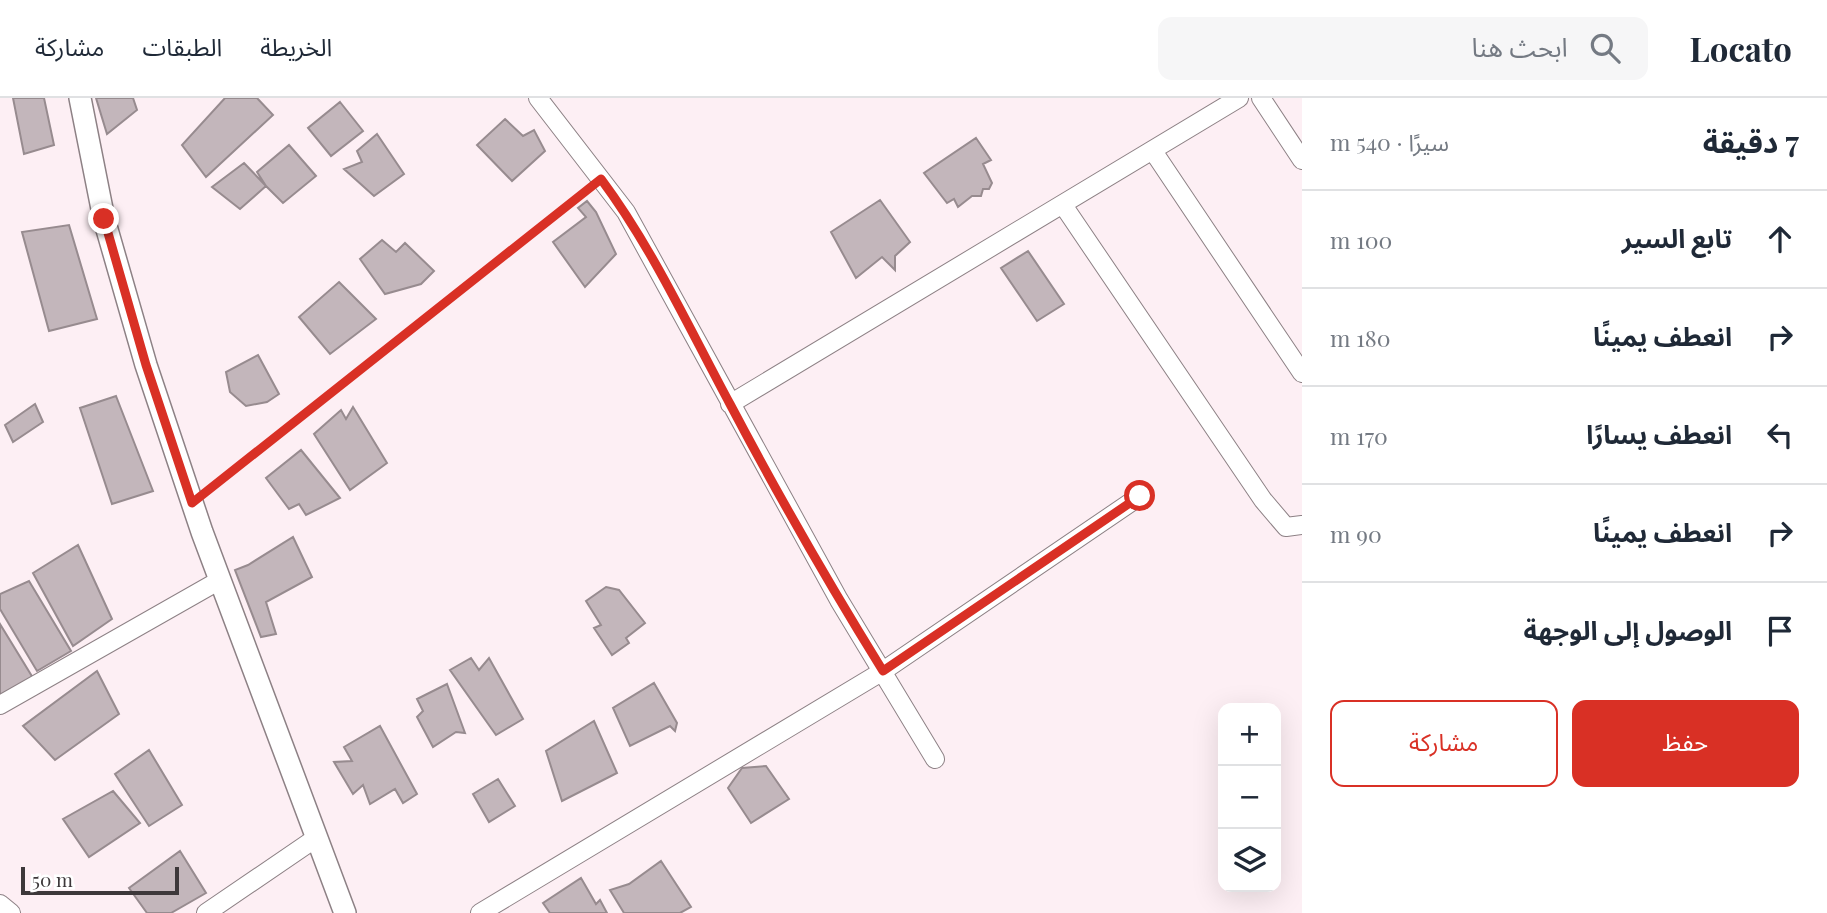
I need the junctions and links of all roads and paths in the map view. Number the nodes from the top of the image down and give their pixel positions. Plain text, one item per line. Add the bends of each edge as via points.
1 (80, 98) edge
2 (1239, 98) edge
3 (1261, 98) edge
4 (543, 100) edge
5 (1153, 151) junction
6 (1302, 160) edge
7 (601, 179) junction
8 (1063, 205) junction
9 (1302, 373) edge
10 (730, 404) junction
11 (1140, 496) dead end
12 (192, 503) junction
13 (1302, 525) edge
14 (220, 580) junction
15 (883, 671) junction
16 (0, 705) edge
17 (935, 759) dead end
18 (316, 838) junction
19 (0, 904) edge
20 (11, 913) edge
21 (206, 913) edge
22 (345, 913) edge
23 (480, 913) edge

1 - 12 street via 104,219
2 - 5 street
3 - 6 street
4 - 7 street
5 - 8 street
5 - 9 street
7 - 10 street via 670,288
7 - 12 path
8 - 10 street
8 - 13 street via 1263,500 1286,527
10 - 15 street
11 - 15 street
12 - 14 street
14 - 16 street
14 - 18 street
15 - 17 street
15 - 23 street
18 - 21 street
18 - 22 street
19 - 20 street

